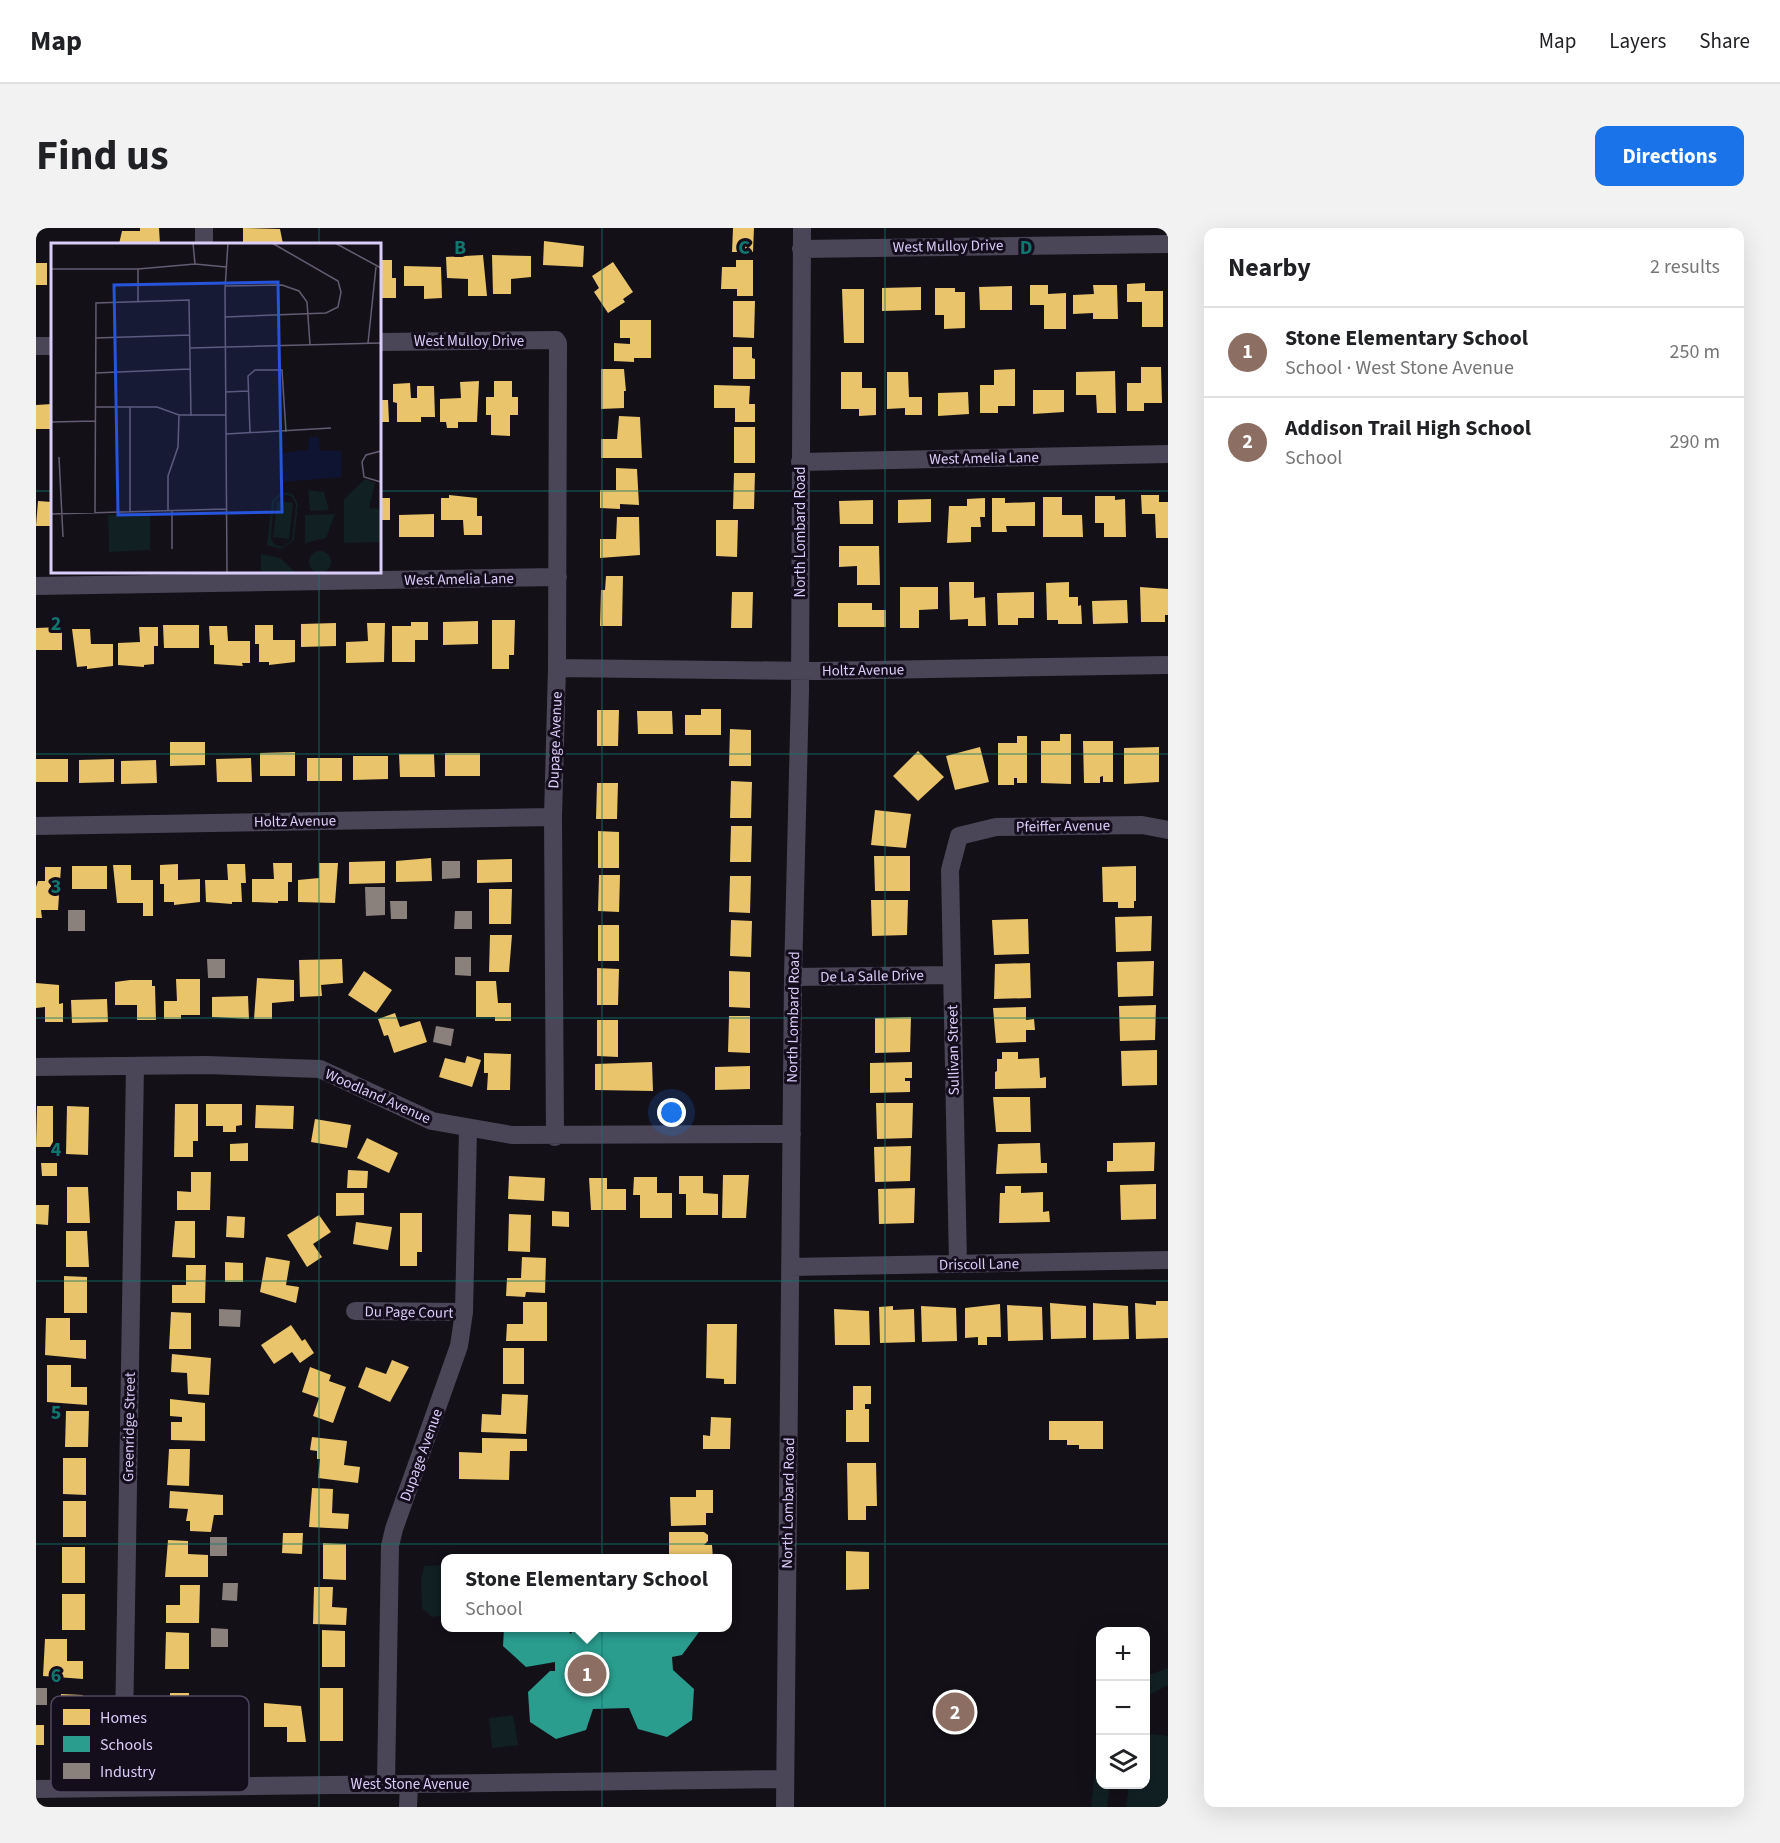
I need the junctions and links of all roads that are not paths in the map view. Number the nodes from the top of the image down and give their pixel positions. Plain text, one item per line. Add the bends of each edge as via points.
1 (802, 228) edge
2 (1168, 244) edge
3 (801, 249) junction
4 (381, 342) edge
5 (558, 343) joint
6 (1168, 454) edge
7 (800, 462) junction
8 (558, 577) junction
9 (36, 586) edge
10 (1168, 665) edge
11 (557, 668) junction
12 (800, 671) junction
13 (553, 817) junction
14 (36, 826) edge
15 (1168, 830) edge
16 (959, 836) joint
17 (951, 975) junction
18 (793, 977) junction
19 (135, 1066) junction
20 (36, 1067) edge
21 (468, 1129) junction
22 (792, 1134) junction
23 (555, 1137) junction
24 (1168, 1260) edge
25 (958, 1264) junction
26 (790, 1267) junction
27 (355, 1311) dead end
28 (464, 1312) junction
29 (125, 1696) edge
30 (785, 1779) junction
31 (386, 1783) junction
32 (409, 1784) junction
33 (249, 1786) edge
34 (36, 1789) edge
35 (51, 1789) edge
36 (408, 1807) edge
37 (785, 1807) edge

1 - 3 street, North Lombard Road
2 - 3 street, West Mulloy Drive
3 - 7 street, North Lombard Road
4 - 5 street, West Mulloy Drive
5 - 8 street, Dupage Avenue
6 - 7 street, West Amelia Lane
7 - 12 street, North Lombard Road
8 - 9 street, West Amelia Lane
8 - 11 street, Dupage Avenue
10 - 12 street, Holtz Avenue
11 - 12 street, Holtz Avenue
11 - 13 street, Dupage Avenue
12 - 18 street, North Lombard Road
13 - 14 street, Holtz Avenue
13 - 23 street, Dupage Avenue
15 - 16 street, Pfeiffer Avenue via 1142,825 996,828
16 - 17 street, Sullivan Street via 950,870
17 - 18 street, De La Salle Drive
17 - 25 street, Sullivan Street
18 - 22 street, North Lombard Road
19 - 20 street, Woodland Avenue
19 - 21 street, Woodland Avenue via 320,1069 416,1115
19 - 29 street, Greenridge Street
21 - 23 street, Woodland Avenue
21 - 28 street, Dupage Avenue
22 - 23 street, Woodland Avenue
22 - 26 street, North Lombard Road
24 - 25 street, Driscoll Lane
25 - 26 street, Driscoll Lane
26 - 30 street, North Lombard Road
27 - 28 street, Du Page Court
28 - 31 street, Dupage Avenue via 457,1358 390,1546
30 - 32 street, West Stone Avenue
30 - 37 street, North Lombard Road
31 - 32 street, West Stone Avenue
31 - 33 street, West Stone Avenue
32 - 36 street
34 - 35 street, West Stone Avenue

